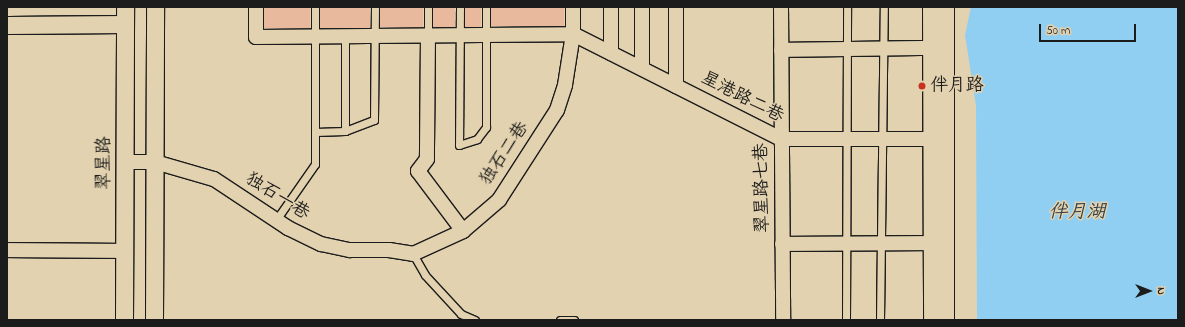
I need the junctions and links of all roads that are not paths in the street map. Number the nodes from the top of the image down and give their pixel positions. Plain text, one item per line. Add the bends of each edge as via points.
1 (125, 7) edge
2 (155, 7) edge
3 (256, 7) edge
4 (315, 7) edge
5 (375, 7) edge
6 (428, 7) edge
7 (460, 7) edge
8 (486, 7) edge
9 (574, 7) edge
10 (611, 7) edge
11 (642, 7) edge
12 (676, 7) edge
13 (781, 7) edge
14 (847, 7) edge
15 (884, 7) edge
16 (932, 7) edge
17 (945, 7) edge
18 (125, 24) junction
19 (7, 25) edge
20 (573, 34) junction
21 (428, 35) junction
22 (459, 35) junction
23 (486, 35) junction
24 (315, 36) junction
25 (345, 36) junction
26 (374, 36) junction
27 (883, 48) junction
28 (932, 48) junction
29 (847, 49) junction
30 (781, 50) junction
31 (611, 53) junction
32 (642, 68) junction
33 (676, 86) junction
34 (345, 131) junction
35 (315, 132) junction
36 (781, 139) junction
37 (847, 139) junction
38 (932, 139) junction
39 (883, 140) junction
40 (125, 162) junction
41 (155, 162) junction
42 (276, 220) junction
43 (463, 231) junction
44 (882, 243) junction
45 (932, 243) junction
46 (782, 244) junction
47 (847, 244) junction
48 (7, 250) edge
49 (124, 251) junction
50 (413, 254) junction
51 (124, 320) edge
52 (154, 320) edge
53 (475, 320) edge
54 (560, 320) edge
55 (574, 320) edge
56 (783, 320) edge
57 (846, 320) edge
58 (880, 320) edge
59 (932, 320) edge
60 (945, 320) edge

1 - 18 street, 翠星路
2 - 41 street
3 - 24 street via 256,37
4 - 24 lane
5 - 26 lane
6 - 21 lane
7 - 22 lane
8 - 23 lane
9 - 20 street, 独石二巷
10 - 31 street
11 - 32 street
12 - 33 street
13 - 30 street, 翠星路七巷
14 - 29 lane
15 - 27 lane
16 - 28 street
17 - 60 street
18 - 19 street
18 - 40 street, 翠星路
20 - 23 street
20 - 31 street, 星港路二巷
20 - 43 street, 独石二巷 via 565,85 557,110 499,200
21 - 22 street
21 - 26 street
21 - 43 street via 427,159 418,171
22 - 23 street
22 - 23 lane via 459,145 477,139 486,127
24 - 25 street
24 - 35 lane
25 - 26 street
25 - 34 lane
26 - 34 lane via 374,120
27 - 28 street
27 - 29 street
27 - 39 lane
28 - 38 street
29 - 30 street
29 - 37 lane
30 - 36 street, 翠星路七巷
31 - 32 street, 星港路二巷
32 - 33 street, 星港路二巷
33 - 36 street, 星港路二巷
34 - 35 lane
35 - 42 lane via 315,164
36 - 37 street, 星港路二巷
36 - 46 street, 翠星路七巷
37 - 39 street, 星港路二巷
37 - 47 lane
38 - 39 street, 星港路二巷
38 - 45 street
39 - 44 lane
40 - 41 street, 独石一巷
40 - 49 street, 翠星路
41 - 42 street, 独石一巷 via 214,179
41 - 52 street
42 - 50 street, 独石一巷 via 321,244 350,250 389,250
43 - 50 street, 独石二巷
44 - 45 street
44 - 47 street
44 - 58 lane
45 - 59 street
46 - 47 street
46 - 56 street, 翠星路七巷
47 - 57 lane
48 - 49 street
49 - 51 street, 翠星路
50 - 53 lane via 425,275 461,314
54 - 55 lane

